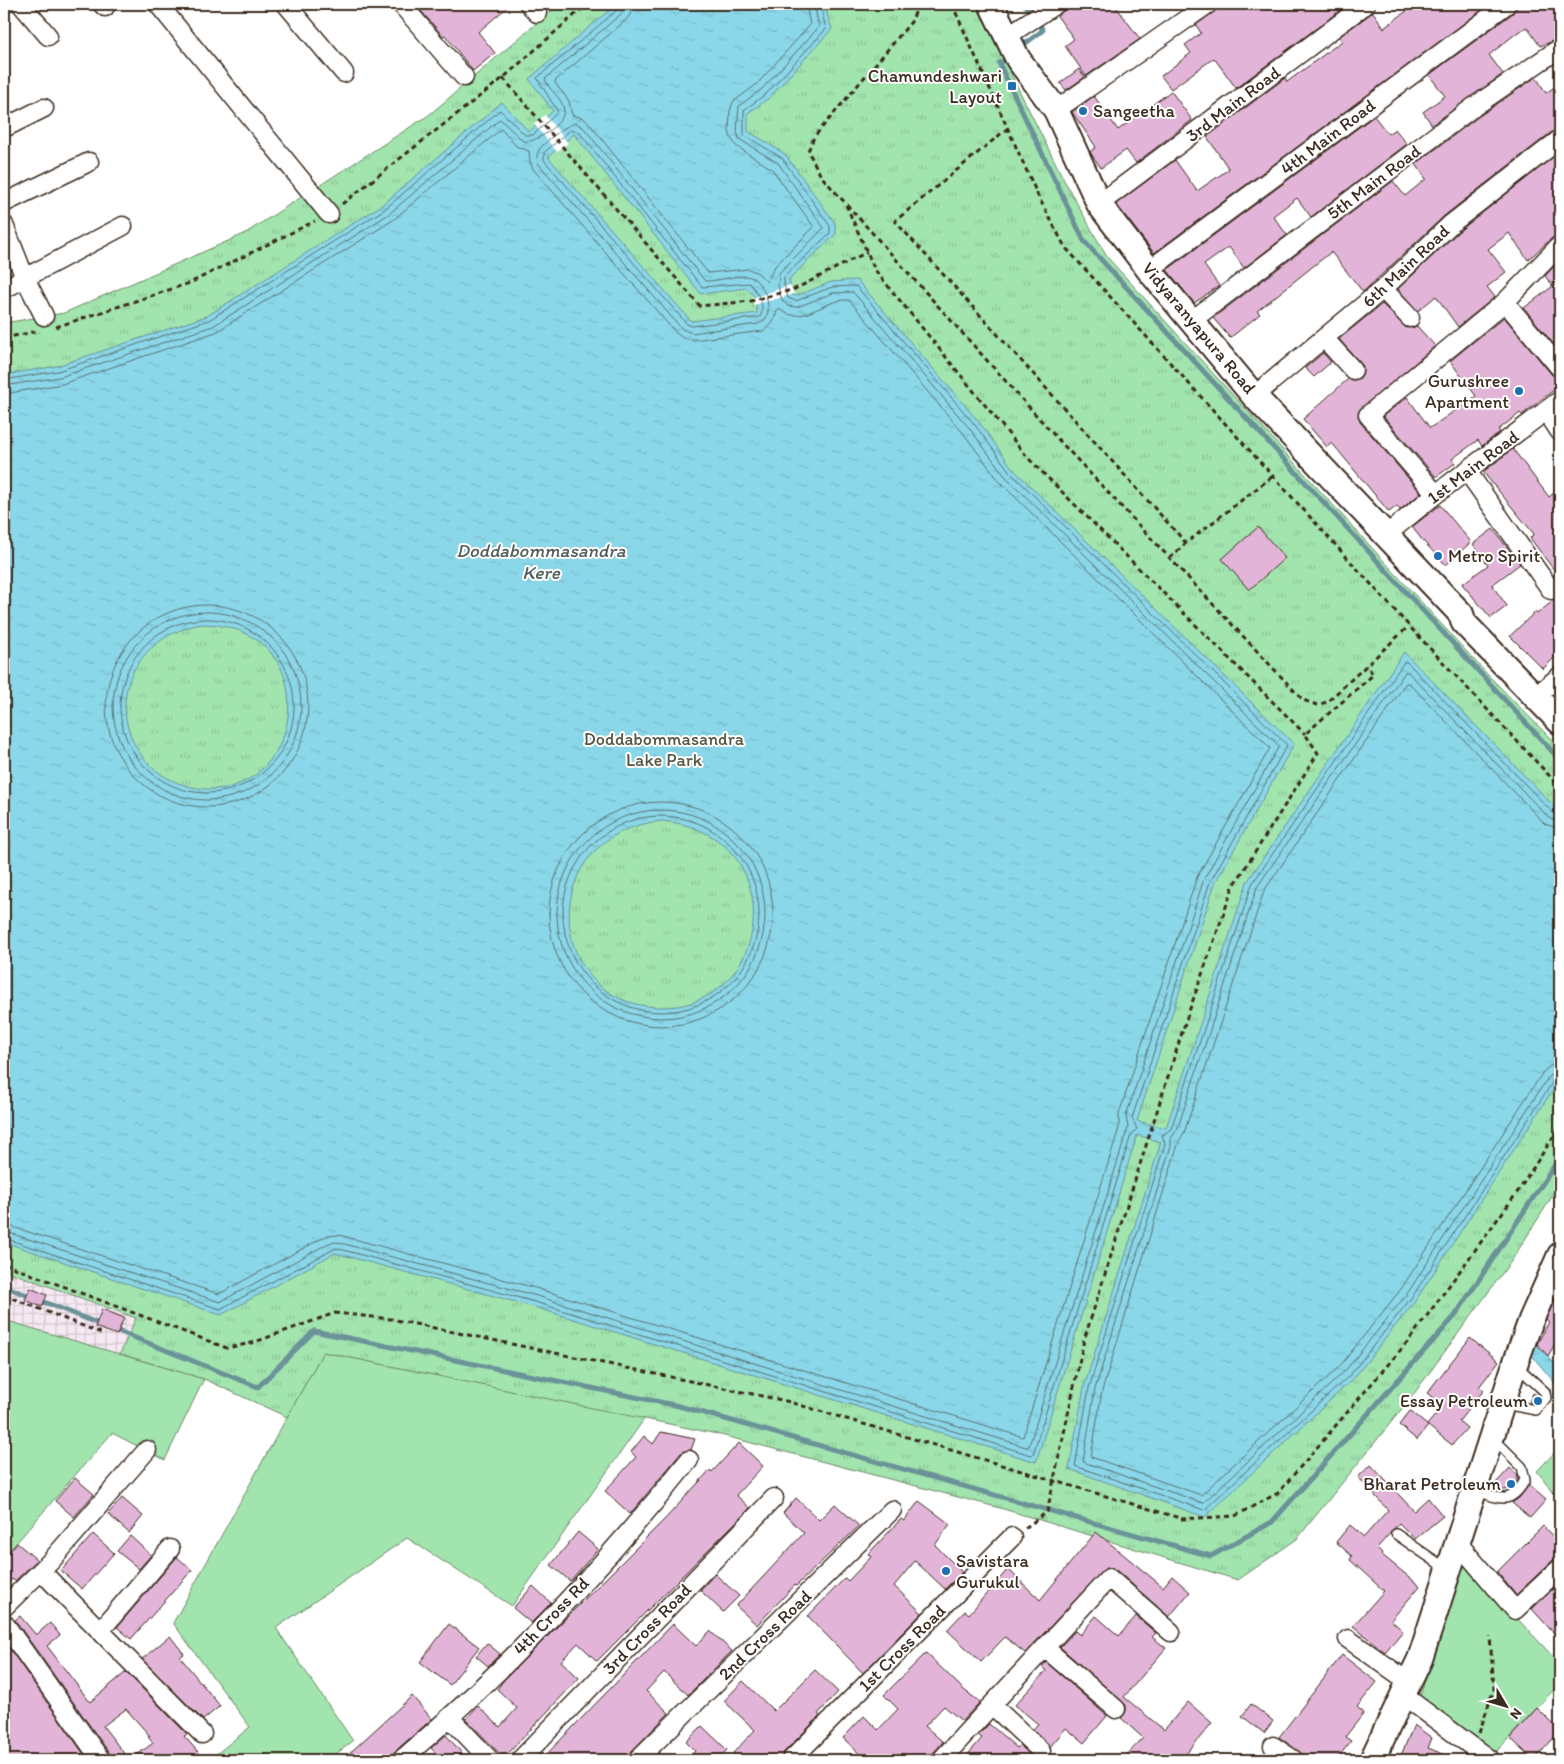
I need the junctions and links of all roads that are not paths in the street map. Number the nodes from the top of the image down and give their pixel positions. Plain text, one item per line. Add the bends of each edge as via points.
1 (21, 4) edge
2 (158, 4) edge
3 (286, 4) edge
4 (401, 4) edge
5 (991, 4) edge
6 (1056, 4) edge
7 (1208, 4) edge
8 (1366, 4) edge
9 (1507, 4) edge
10 (48, 36) dead end
11 (1007, 36) junction
12 (1560, 48) edge
13 (344, 73) dead end
14 (464, 77) dead end
15 (44, 108) dead end
16 (1056, 110) junction
17 (4, 128) edge
18 (1560, 139) edge
19 (89, 162) dead end
20 (4, 203) edge
21 (1100, 204) junction
22 (328, 214) dead end
23 (4, 225) edge
24 (123, 226) dead end
25 (1560, 245) edge
26 (1149, 270) junction
27 (26, 278) junction
28 (4, 289) edge
29 (1383, 289) junction
30 (1505, 302) junction
31 (44, 316) dead end
32 (1410, 318) dead end
33 (1191, 321) junction
34 (1324, 338) junction
35 (1560, 368) edge
36 (1353, 370) dead end
37 (1254, 396) junction
38 (1560, 400) edge
39 (1546, 411) junction
40 (1560, 432) edge
41 (1467, 471) junction
42 (1436, 494) junction
43 (1386, 535) junction
44 (1551, 590) dead end
45 (1461, 614) junction
46 (1555, 690) edge
47 (1560, 722) edge
48 (1560, 1255) edge
49 (1515, 1365) junction
50 (1503, 1404) junction
51 (1492, 1437) junction
52 (147, 1450) dead end
53 (689, 1460) dead end
54 (1474, 1490) junction
55 (774, 1498) dead end
56 (892, 1510) dead end
57 (1396, 1534) dead end
58 (1012, 1537) road end
59 (1458, 1542) junction
60 (170, 1549) dead end
61 (1560, 1568) edge
62 (1448, 1570) junction
63 (41, 1571) junction
64 (4, 1607) edge
65 (4, 1623) edge
66 (100, 1631) junction
67 (1171, 1632) dead end
68 (1348, 1639) dead end
69 (1045, 1648) junction
70 (1406, 1688) junction
71 (992, 1705) junction
72 (1116, 1708) dead end
73 (450, 1718) junction
74 (202, 1734) dead end
75 (1274, 1746) dead end
76 (1041, 1751) dead end
77 (101, 1760) edge
78 (401, 1760) edge
79 (490, 1760) edge
80 (520, 1760) edge
81 (637, 1760) edge
82 (791, 1760) edge
83 (941, 1760) edge
84 (1294, 1760) edge
85 (1372, 1760) edge
86 (1490, 1760) edge

1 - 10 street
2 - 22 street
3 - 13 street
4 - 14 street
5 - 11 main road, Vidyaranyapura Road
6 - 11 street
7 - 16 street
8 - 21 street, 3rd Main Road
9 - 26 street, 4th Main Road
11 - 16 main road, Vidyaranyapura Road via 1018,59
12 - 33 street, 5th Main Road via 1472,108
15 - 17 street
16 - 21 main road, Vidyaranyapura Road
18 - 29 street, 6th Main Road via 1451,224
19 - 20 street
21 - 26 main road, Vidyaranyapura Road
23 - 27 street
24 - 27 street
25 - 30 street
26 - 33 main road, Vidyaranyapura Road
27 - 28 street
27 - 31 street
29 - 32 street
29 - 34 street, 6th Main Road
30 - 35 street
30 - 42 street via 1368,415
33 - 37 main road, Vidyaranyapura Road
34 - 36 street
34 - 37 street, 6th Main Road
37 - 43 main road, Vidyaranyapura Road
38 - 39 street, 1st Main Road
39 - 40 street
39 - 41 street, 1st Main Road
41 - 42 street, 1st Main Road
41 - 44 street
42 - 43 street, 1st Main Road
43 - 45 main road, Vidyaranyapura Road
45 - 46 main road, Vidyaranyapura Road via 1473,617
45 - 47 main road, Vidyaranyapura Road via 1464,623
48 - 49 main road
49 - 50 main road
49 - 50 lane via 1545,1392 1546,1398 1536,1410
50 - 51 main road
51 - 54 main road
51 - 54 lane via 1522,1466 1525,1480 1510,1499
52 - 63 street
53 - 73 street, 4th Cross Rd via 561,1608
54 - 59 main road
55 - 80 street, 3rd Cross Road
56 - 81 street, 2nd Cross Road
57 - 62 lane
58 - 82 street, 1st Cross Road
59 - 61 street via 1515,1610
59 - 62 main road
60 - 66 street
62 - 70 main road via 1420,1659
63 - 64 street
63 - 66 street
65 - 77 street
66 - 74 street
67 - 69 street via 1109,1578
68 - 70 street
69 - 71 street
69 - 72 street
70 - 85 main road
70 - 86 street
71 - 76 street
71 - 83 street
73 - 78 street, 4th Cross Rd
73 - 79 street
75 - 84 street

